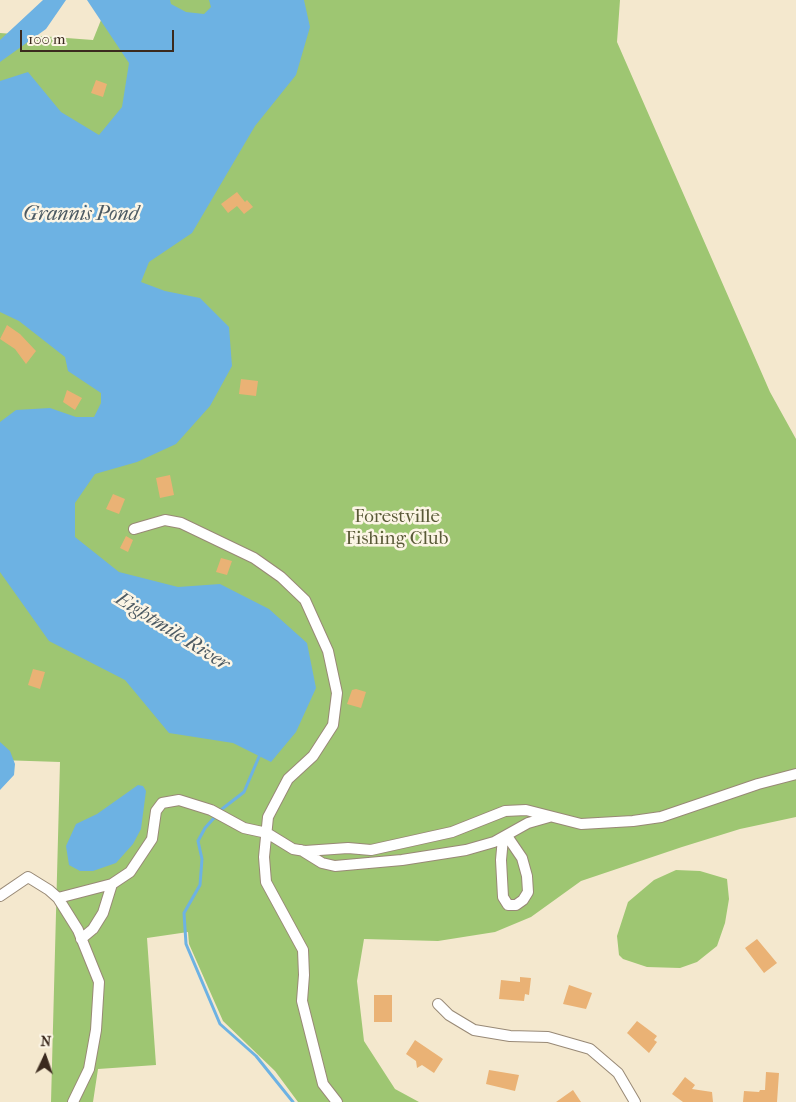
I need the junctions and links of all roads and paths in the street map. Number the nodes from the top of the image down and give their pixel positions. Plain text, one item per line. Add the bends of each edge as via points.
1 (134, 529) dead end
2 (796, 774) edge
3 (549, 817) junction
4 (267, 833) junction
5 (505, 837) junction
6 (300, 850) junction
7 (112, 884) junction
8 (0, 896) edge
9 (58, 898) junction
10 (81, 939) junction
11 (438, 1004) dead end
12 (73, 1102) edge
13 (337, 1102) edge
14 (635, 1102) edge

1 - 4 street via 165,520 181,523 254,558 305,600 328,651 337,693 333,725 313,756 288,780 268,817
2 - 3 street via 661,818 581,824
3 - 5 street
3 - 6 street via 526,810 505,811 452,832 387,847
4 - 6 street
4 - 7 street via 244,828 211,810 179,800 162,803 156,812 152,839 130,872
4 - 13 street via 264,857 266,882 303,950 302,1001 324,1084
5 - 5 street via 522,858 527,876 528,892 516,905 508,905 503,897 501,860
5 - 6 street via 466,850 336,866 322,863
7 - 9 street
7 - 10 street via 103,913 93,929
8 - 9 street via 28,877
9 - 10 street
10 - 12 street via 98,982 96,1030 89,1069
11 - 14 street via 474,1030 510,1036 548,1037 590,1050 618,1073

